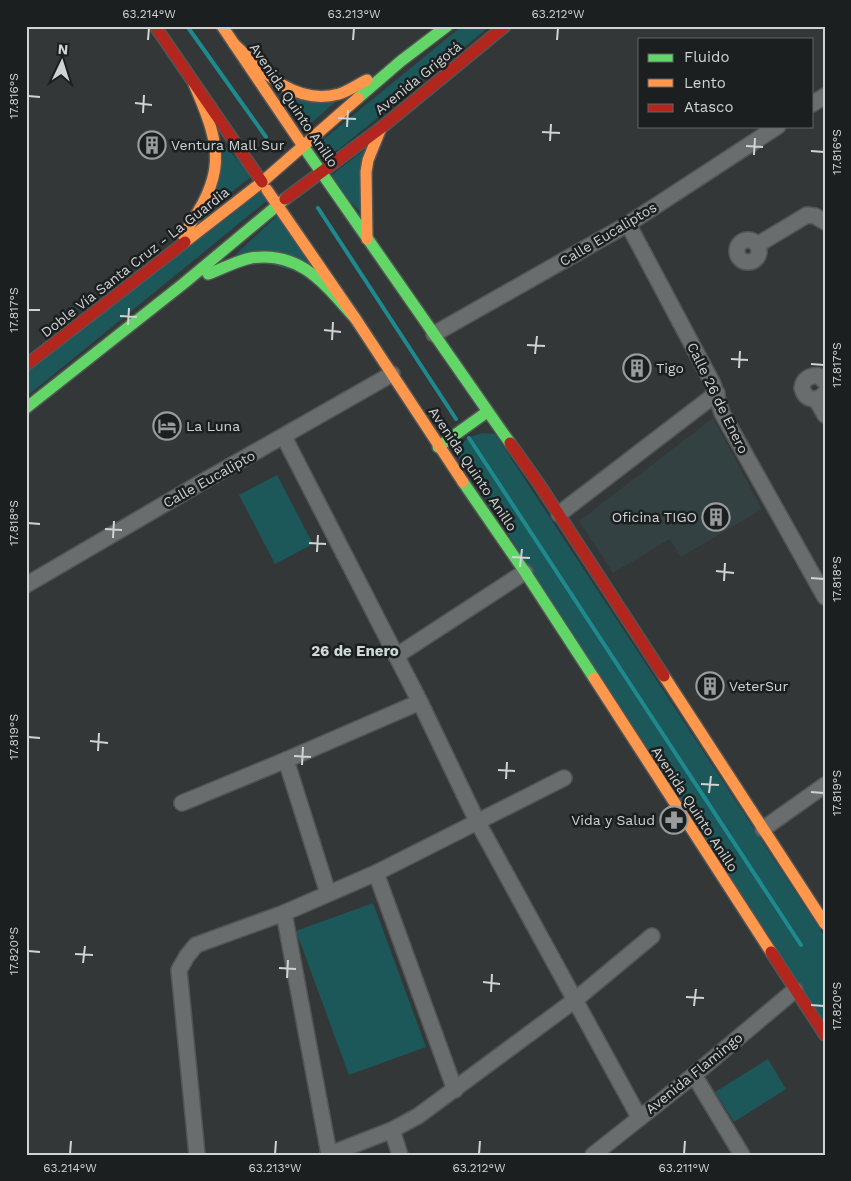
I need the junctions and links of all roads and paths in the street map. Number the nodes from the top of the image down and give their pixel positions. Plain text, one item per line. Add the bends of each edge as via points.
1 (155, 26) edge
2 (222, 26) edge
3 (447, 26) edge
4 (505, 26) edge
5 (234, 44) junction
6 (401, 61) junction
7 (194, 84) junction
8 (825, 96) edge
9 (814, 103) edge
10 (381, 128) junction
11 (775, 128) edge
12 (304, 146) junction
13 (322, 172) junction
14 (262, 182) junction
15 (277, 205) junction
16 (825, 222) edge
17 (628, 224) junction
18 (367, 238) junction
19 (757, 245) dead end
20 (173, 251) junction
21 (184, 284) junction
22 (355, 318) junction
23 (434, 334) junction
24 (26, 365) edge
25 (392, 374) junction
26 (825, 382) edge
27 (717, 393) junction
28 (820, 396) edge
29 (26, 408) edge
30 (488, 412) junction
31 (825, 415) edge
32 (284, 437) junction
33 (438, 447) junction
34 (559, 514) junction
35 (525, 572) junction
36 (26, 585) edge
37 (825, 597) edge
38 (396, 656) junction
39 (420, 702) junction
40 (286, 760) junction
41 (564, 778) dead end
42 (825, 785) edge
43 (182, 803) dead end
44 (477, 820) junction
45 (763, 829) junction
46 (376, 873) junction
47 (328, 893) junction
48 (284, 913) junction
49 (825, 924) edge
50 (652, 936) dead end
51 (795, 990) junction
52 (575, 1000) junction
53 (825, 1035) edge
54 (694, 1075) junction
55 (455, 1090) junction
56 (639, 1117) junction
57 (392, 1130) junction
58 (328, 1154) edge
59 (198, 1155) edge
60 (400, 1155) edge
61 (593, 1155) edge
62 (742, 1155) edge

1 - 7 main road, Avenida Quinto Anillo
2 - 5 main road, Avenida Quinto Anillo
3 - 6 main road, Avenida Grigotá
4 - 10 main road, Avenida Grigotá
5 - 6 main road via 284,87 310,97 341,93
5 - 12 main road, Avenida Quinto Anillo
6 - 12 main road, Avenida Grigotá
7 - 14 main road, Avenida Quinto Anillo
7 - 20 main road via 211,123 216,150 215,173 194,220
8 - 9 street
10 - 13 main road, Avenida Grigotá
10 - 18 main road via 366,172
11 - 17 street, Calle Eucaliptos
12 - 13 main road, Avenida Quinto Anillo
12 - 14 main road, Avenida Grigotá
13 - 15 main road, Avenida Grigotá
13 - 18 main road, Avenida Quinto Anillo
14 - 15 main road, Avenida Quinto Anillo
14 - 20 main road, Doble Vía Santa Cruz - La Guardia
15 - 21 main road
15 - 22 main road, Avenida Quinto Anillo
16 - 19 street via 808,215
17 - 23 street, Calle Eucaliptos
17 - 27 street, Calle 26 de Enero
18 - 23 main road, Avenida Quinto Anillo
20 - 24 main road, Doble Vía Santa Cruz - La Guardia
21 - 22 main road via 256,257 284,260 318,277
21 - 29 main road
22 - 25 main road, Avenida Quinto Anillo
23 - 30 main road, Avenida Quinto Anillo
25 - 32 street, Calle Eucalipto
25 - 33 main road, Avenida Quinto Anillo
26 - 28 street via 819,376 811,376 804,381 805,396
27 - 34 street
27 - 37 street, Calle 26 de Enero via 722,413
28 - 31 street
30 - 33 main road
30 - 34 main road, Avenida Quinto Anillo
32 - 36 street, Calle Eucalipto via 197,484
32 - 38 street
33 - 35 main road, Avenida Quinto Anillo
34 - 45 main road, Avenida Quinto Anillo
35 - 38 street
35 - 51 main road, Avenida Quinto Anillo
38 - 39 street
39 - 40 street
39 - 44 street
40 - 43 street
40 - 47 street
41 - 44 street
42 - 45 street
44 - 46 street
44 - 52 street
45 - 49 main road, Avenida Quinto Anillo
46 - 47 street
46 - 55 street
47 - 48 street
48 - 58 street
48 - 59 street via 196,945 180,970
50 - 52 street
51 - 53 main road, Avenida Quinto Anillo
51 - 54 street, Avenida Flamingo
52 - 55 street
52 - 56 street
54 - 56 street, Avenida Flamingo
54 - 62 street
55 - 57 street
56 - 61 street, Avenida Flamingo
57 - 58 street
57 - 60 street

